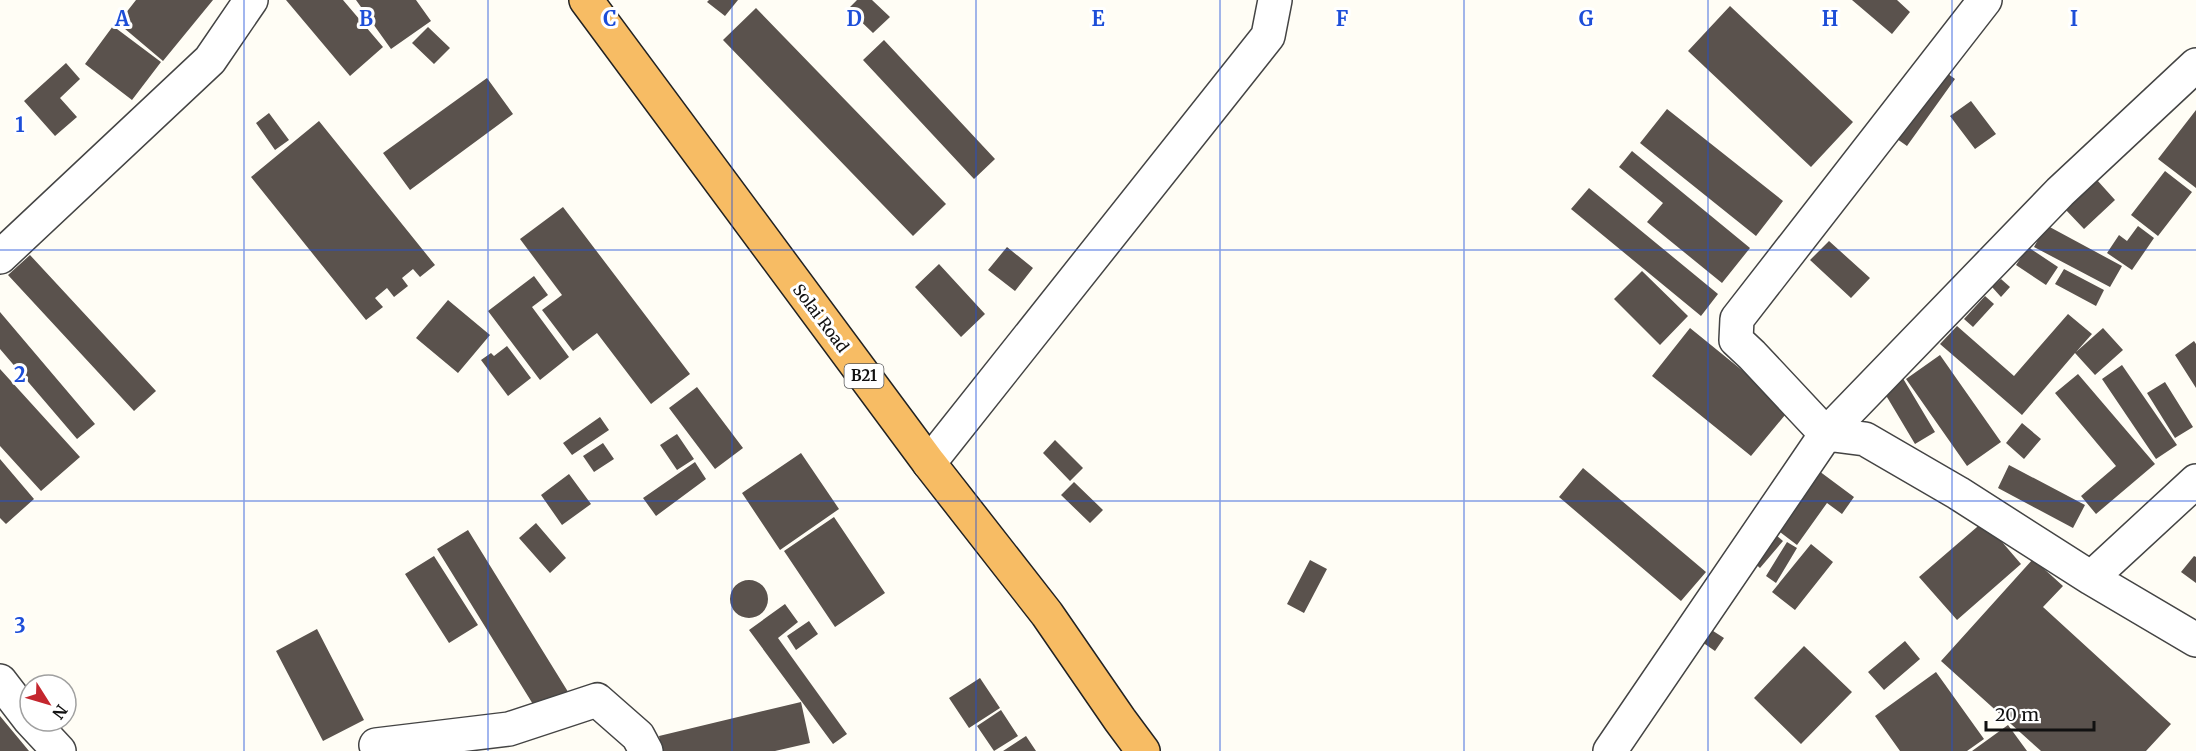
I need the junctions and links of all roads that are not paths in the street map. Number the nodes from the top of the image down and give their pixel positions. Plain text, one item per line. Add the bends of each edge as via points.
1 (251, 0) edge
2 (586, 0) edge
3 (1275, 0) edge
4 (1985, 0) edge
5 (2196, 66) edge
6 (0, 257) edge
7 (1826, 434) junction
8 (929, 463) junction
9 (2196, 481) edge
10 (2091, 578) junction
11 (2196, 640) edge
12 (0, 681) edge
13 (18, 705) edge
14 (41, 733) edge
15 (376, 745) dead end
16 (58, 751) edge
17 (646, 751) edge
18 (1143, 751) edge
19 (1610, 751) edge

1 - 6 street via 210,60
2 - 8 highway, Solai Road / B21
3 - 8 street via 1268,36
4 - 7 street via 1737,319 1736,340
5 - 7 street via 2060,192
7 - 10 street via 1864,439 1958,493
7 - 19 street
8 - 18 highway, Solai Road / B21 via 1047,614
9 - 10 street
10 - 11 street
12 - 13 street
14 - 16 street
15 - 17 street via 509,729 597,700 638,736

